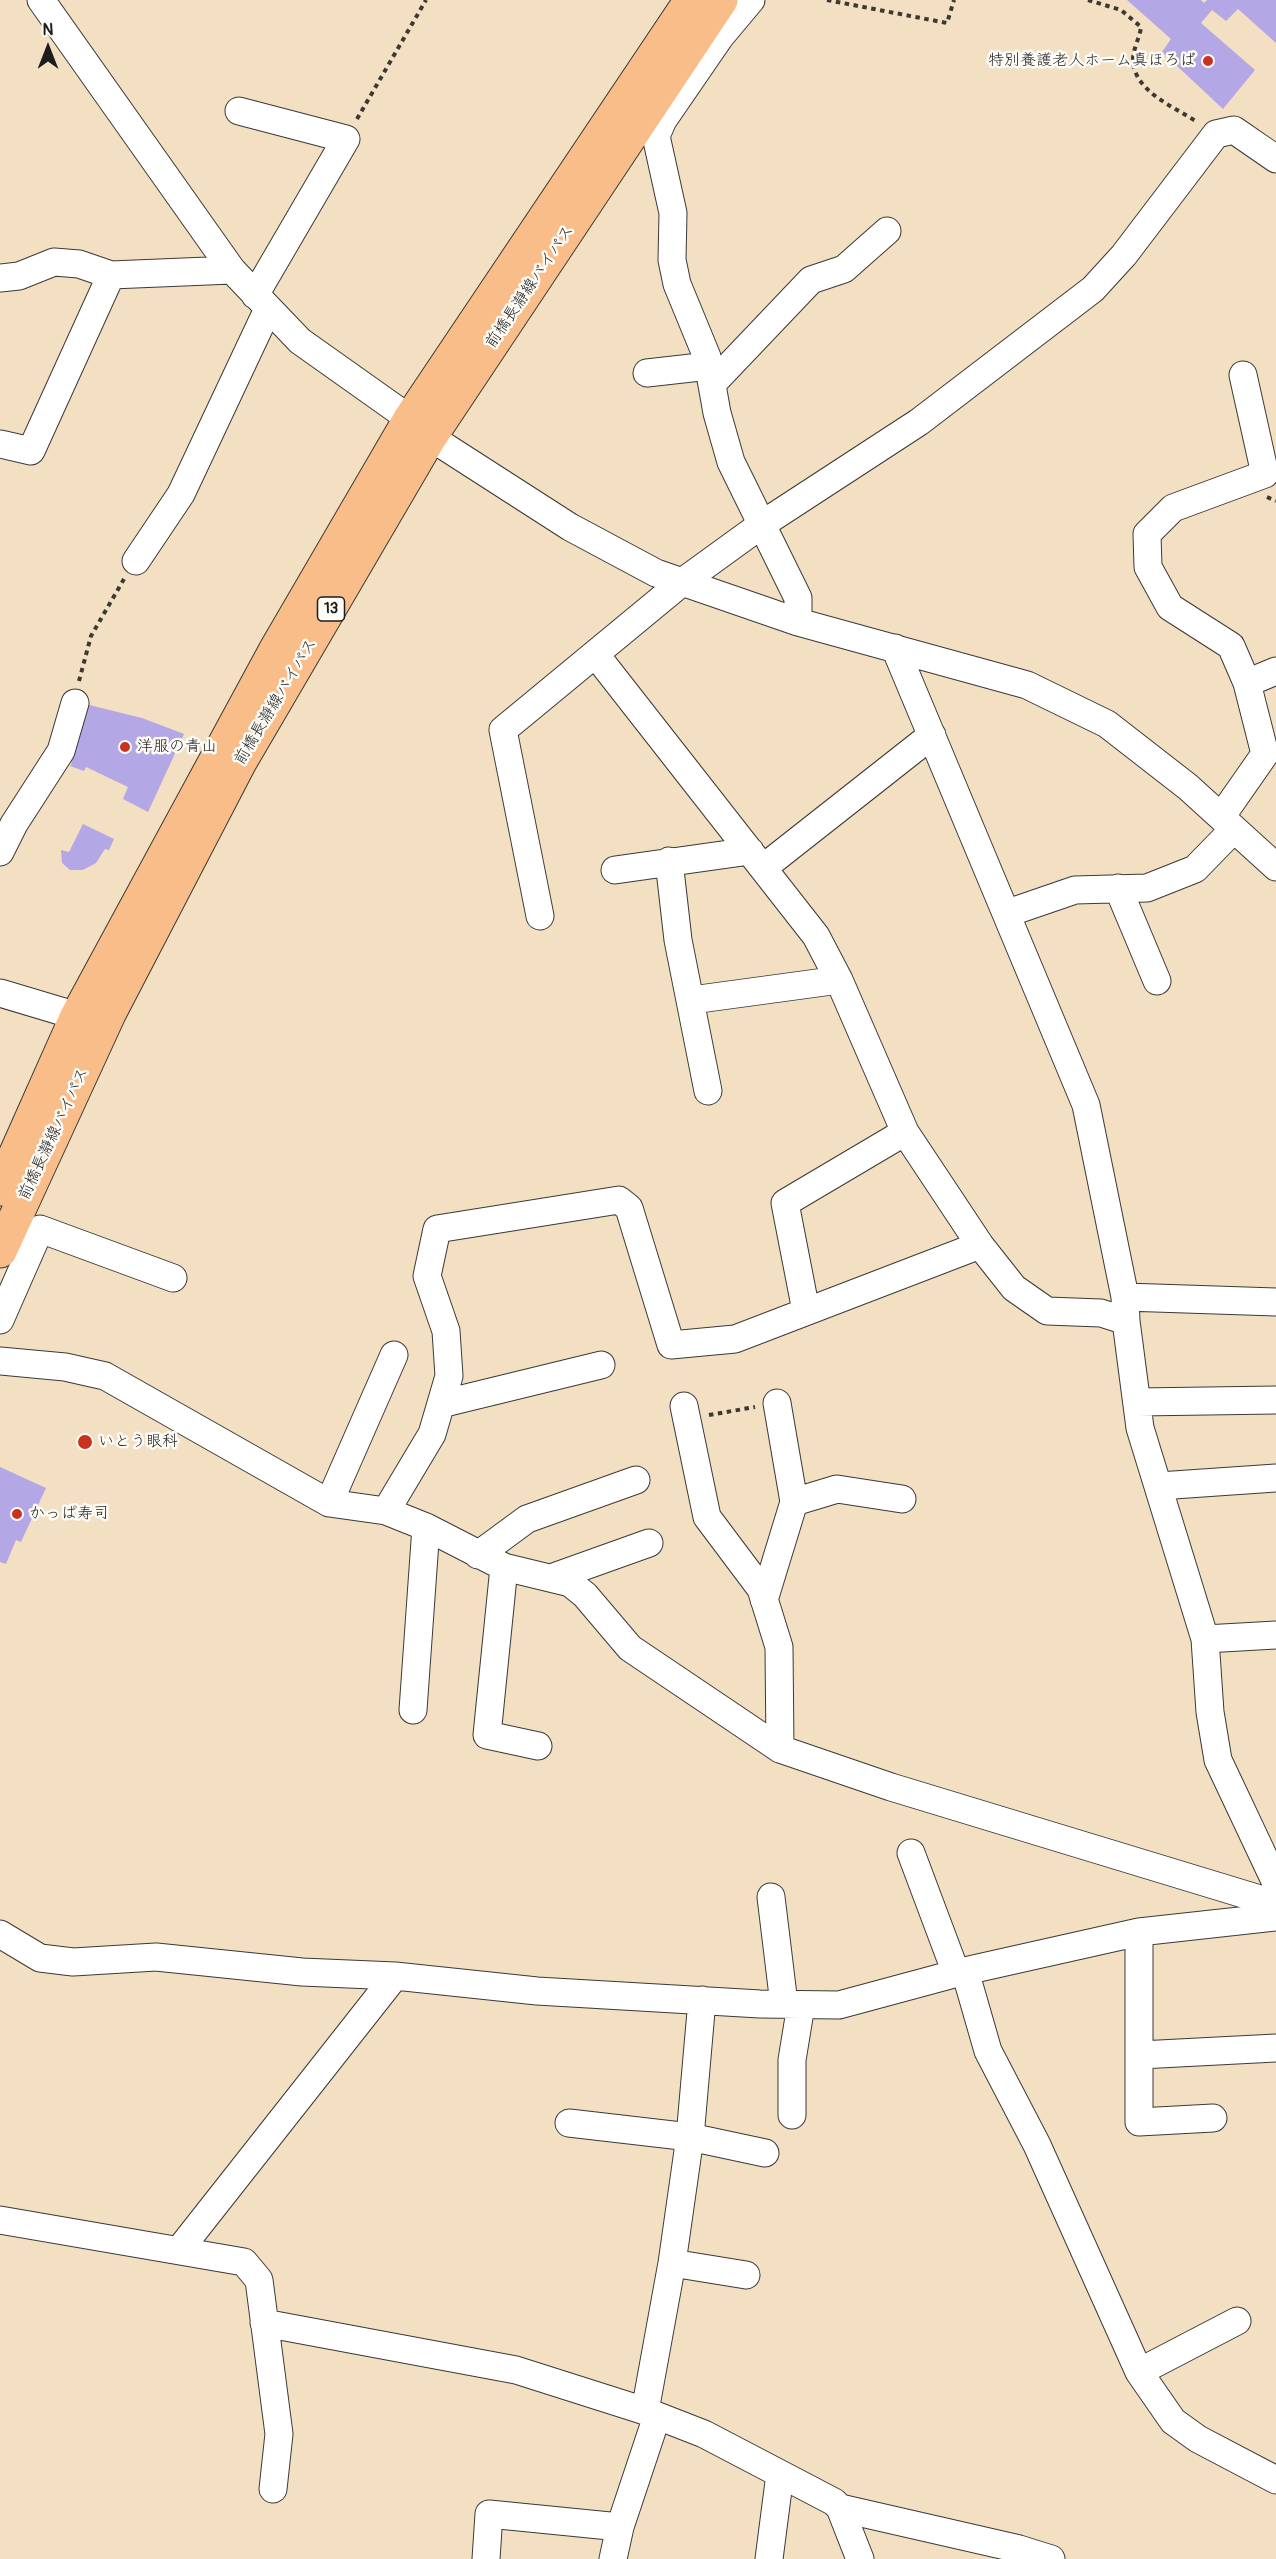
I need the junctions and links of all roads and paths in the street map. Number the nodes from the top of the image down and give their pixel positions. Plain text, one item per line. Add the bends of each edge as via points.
1 (41, 0) edge
2 (426, 0) edge
3 (751, 0) edge
4 (827, 0) edge
5 (954, 0) edge
6 (1088, 0) edge
7 (709, 16) edge
8 (239, 111) dead end
9 (1216, 134) junction
10 (346, 139) junction
11 (1276, 159) edge
12 (887, 231) dead end
13 (232, 270) junction
14 (111, 275) junction
15 (0, 278) edge
16 (262, 302) junction
17 (647, 373) dead end
18 (711, 375) junction
19 (1243, 375) dead end
20 (420, 428) junction
21 (0, 444) edge
22 (761, 525) junction
23 (135, 561) joint
24 (681, 583) junction
25 (798, 622) junction
26 (895, 648) junction
27 (596, 655) junction
28 (1276, 671) edge
29 (1247, 683) junction
30 (75, 703) joint
31 (932, 735) junction
32 (1228, 823) junction
33 (0, 852) edge
34 (756, 860) junction
35 (669, 861) junction
36 (1276, 867) edge
37 (615, 870) dead end
38 (1118, 888) junction
39 (1008, 913) junction
40 (540, 916) dead end
41 (839, 980) junction
42 (1157, 981) dead end
43 (0, 993) edge
44 (692, 1000) junction
45 (77, 1016) junction
46 (708, 1092) dead end
47 (905, 1132) junction
48 (0, 1189) edge
49 (981, 1245) junction
50 (0, 1251) edge
51 (173, 1278) dead end
52 (1276, 1302) edge
53 (1126, 1309) junction
54 (806, 1311) junction
55 (0, 1320) edge
56 (394, 1355) dead end
57 (0, 1360) edge
58 (601, 1365) dead end
59 (1276, 1400) edge
60 (1138, 1402) junction
61 (777, 1403) joint
62 (441, 1404) junction
63 (686, 1413) joint
64 (1276, 1478) edge
65 (636, 1480) dead end
66 (1159, 1486) junction
67 (902, 1499) dead end
68 (794, 1502) junction
69 (328, 1503) junction
70 (386, 1511) junction
71 (426, 1527) junction
72 (649, 1543) dead end
73 (478, 1555) junction
74 (504, 1567) junction
75 (551, 1578) junction
76 (764, 1600) junction
77 (1276, 1635) edge
78 (1205, 1640) junction
79 (413, 1710) dead end
80 (538, 1746) dead end
81 (780, 1749) junction
82 (911, 1853) dead end
83 (1276, 1883) edge
84 (771, 1897) dead end
85 (1276, 1907) edge
86 (1276, 1917) edge
87 (1139, 1932) junction
88 (0, 1934) edge
89 (961, 1972) junction
90 (395, 1976) junction
91 (702, 2000) junction
92 (792, 2005) junction
93 (1276, 2048) edge
94 (1140, 2055) junction
95 (792, 2115) dead end
96 (1213, 2118) dead end
97 (569, 2122) dead end
98 (690, 2137) junction
99 (765, 2153) dead end
100 (0, 2220) edge
101 (180, 2249) junction
102 (672, 2263) junction
103 (746, 2275) dead end
104 (1237, 2321) dead end
105 (264, 2323) junction
106 (1139, 2372) junction
107 (651, 2413) junction
108 (780, 2474) junction
109 (1276, 2480) edge
110 (273, 2489) dead end
111 (840, 2508) junction
112 (620, 2527) junction
113 (1018, 2554) edge
114 (486, 2559) edge
115 (614, 2559) edge
116 (769, 2559) edge
117 (860, 2559) edge
118 (1051, 2559) edge

1 - 13 street
2 - 10 path
3 - 7 street
4 - 5 path via 947,22
6 - 9 path via 1121,10 1141,27 1132,57 1143,87
7 - 18 street via 656,136 673,213 672,260 677,284
7 - 20 main road, 前橋長瀞線バイパス / 13
8 - 10 street
9 - 11 street via 1234,130
9 - 22 street via 1124,255 1093,289 919,422
10 - 16 street
12 - 18 street via 844,269 811,280
13 - 14 street
13 - 16 street
14 - 15 street via 79,264 54,262 19,276
14 - 21 street via 31,451
16 - 20 street via 300,341
16 - 23 street via 181,494
17 - 18 street
18 - 22 street via 731,462
19 - 29 street via 1265,474 1173,508 1147,534 1148,567 1170,607 1231,646
20 - 24 street via 570,527
20 - 45 main road, 前橋長瀞線バイパス / 13 via 219,751
20 - 50 main road, 前橋長瀞線バイパス / 13 via 182,870
22 - 24 street
22 - 25 street via 798,598
23 - 30 path via 91,636
24 - 25 street
24 - 27 street
25 - 26 street
26 - 31 street
26 - 32 street via 1027,685 1107,724
27 - 34 street
27 - 40 street via 503,730
28 - 29 street
29 - 32 street via 1264,754
30 - 33 street via 61,751
31 - 34 street
31 - 39 street
32 - 36 street
32 - 38 street via 1195,869 1147,888
34 - 35 street
34 - 41 street via 816,936
35 - 37 street
35 - 44 street via 678,940
38 - 39 street via 1075,890
38 - 42 street
39 - 53 street via 1086,1105
41 - 44 street
41 - 47 street
43 - 45 street
44 - 46 street
45 - 48 main road, 前橋長瀞線バイパス / 13
47 - 49 street
47 - 54 street via 785,1203
49 - 53 street via 1014,1288 1047,1311 1101,1313
49 - 54 street
51 - 55 street via 40,1229
52 - 53 street
53 - 60 street
54 - 62 street via 735,1339 671,1345 629,1208 619,1200 437,1228 427,1276 446,1331 449,1376
56 - 69 street
57 - 69 street via 105,1376
58 - 62 street
59 - 60 street
60 - 66 street via 1140,1428
61 - 63 path
61 - 68 street
62 - 70 street via 432,1434
63 - 76 street via 707,1517 761,1589
64 - 66 street
65 - 73 street via 527,1519
66 - 78 street
67 - 68 street via 837,1488
68 - 76 street
69 - 70 street
70 - 71 street
71 - 73 street
71 - 79 street
72 - 75 street
73 - 74 street
74 - 75 street
74 - 80 street via 487,1735
75 - 81 street via 570,1583 585,1595 630,1648
76 - 81 street via 779,1647
77 - 78 street
78 - 83 street via 1218,1760
81 - 85 street
82 - 89 street
84 - 92 street
86 - 87 street
87 - 89 street
87 - 94 street
88 - 90 street via 40,1958 73,1962 156,1957 302,1972
89 - 92 street via 839,2005
89 - 106 street via 988,2051 1037,2145
90 - 91 street via 537,1991
90 - 101 street
91 - 92 street
91 - 98 street
92 - 95 street
93 - 94 street
94 - 96 street via 1139,2122
97 - 98 street
98 - 99 street
98 - 102 street
100 - 101 street
101 - 105 street via 244,2262 260,2280
102 - 103 street
102 - 107 street
104 - 106 street
105 - 107 street via 516,2370
105 - 110 street via 279,2434
106 - 109 street via 1173,2421 1198,2439
107 - 108 street via 704,2434
107 - 112 street
108 - 111 street
108 - 116 street
111 - 113 street
111 - 117 street
112 - 114 street via 489,2514
112 - 115 street
113 - 118 street

